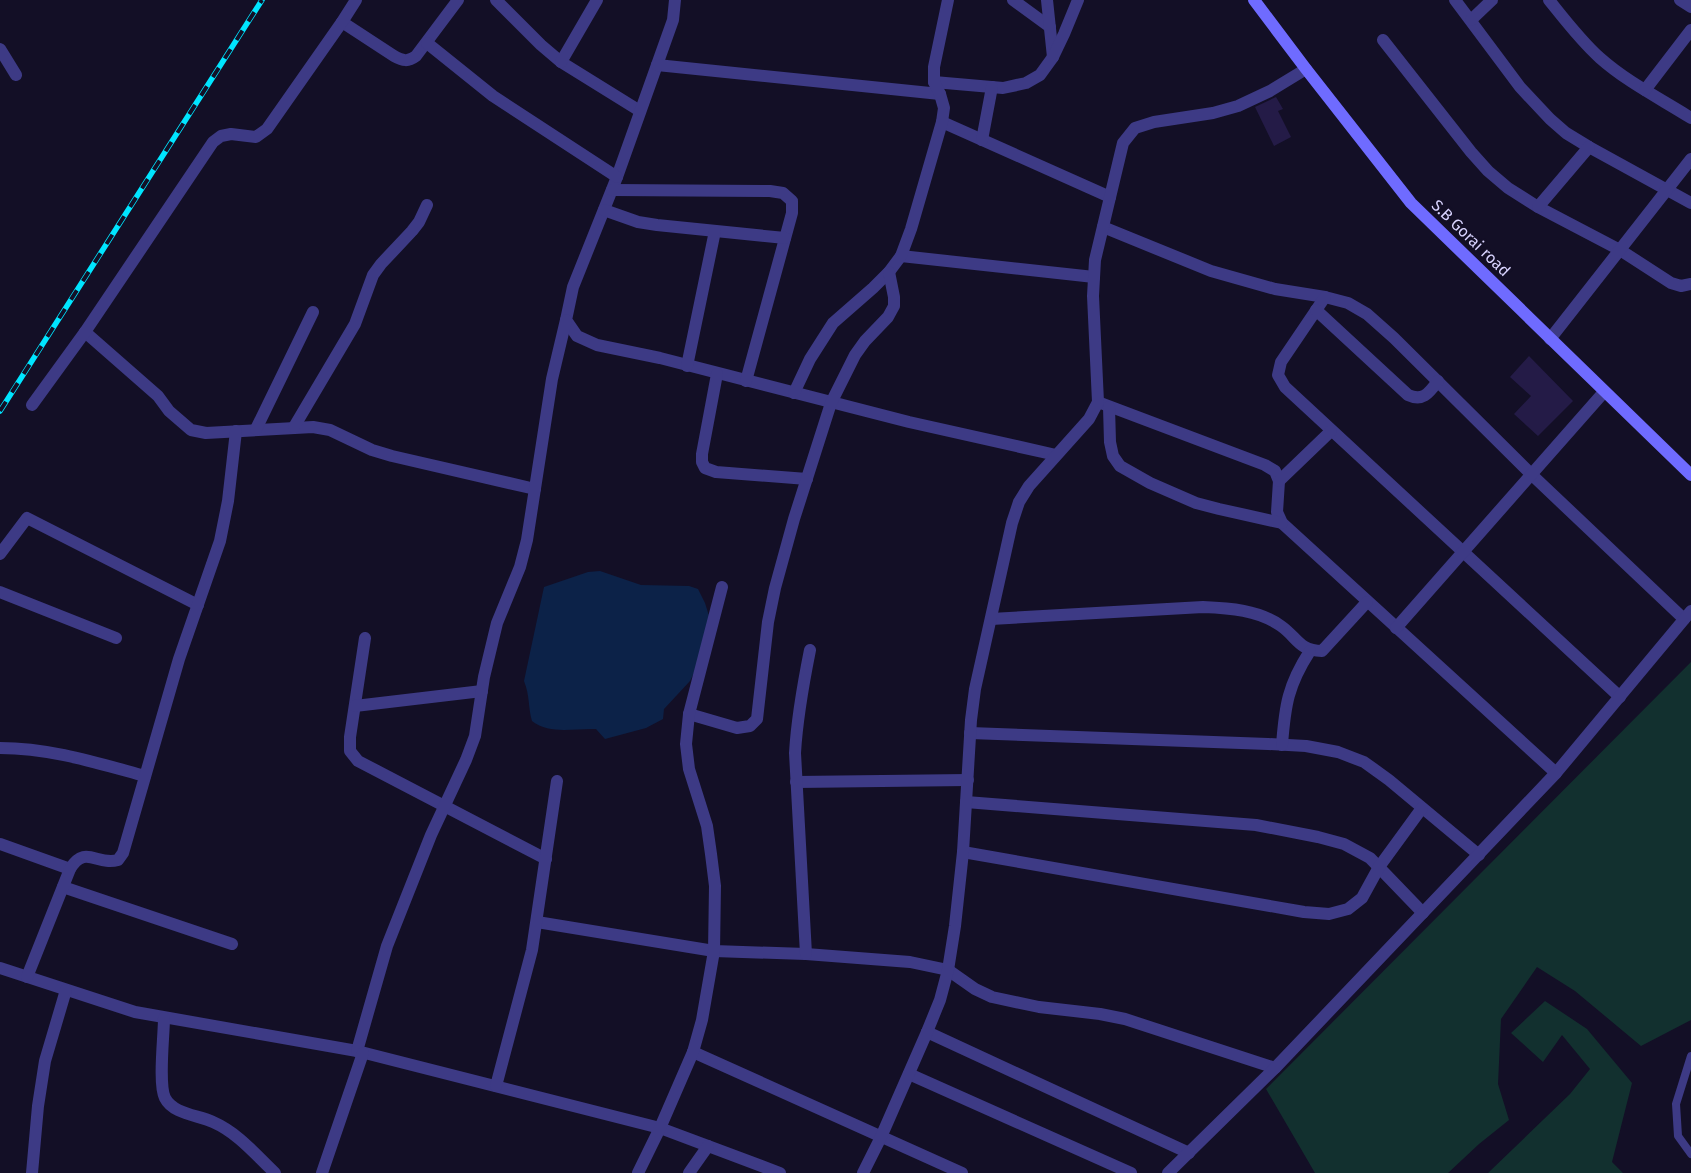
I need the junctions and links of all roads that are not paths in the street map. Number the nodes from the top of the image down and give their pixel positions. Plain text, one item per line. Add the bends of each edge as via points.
1 (356, 0) edge
2 (458, 0) edge
3 (496, 0) edge
4 (597, 0) edge
5 (675, 0) edge
6 (948, 0) edge
7 (1013, 0) edge
8 (1047, 0) edge
9 (1078, 0) edge
10 (1254, 0) edge
11 (1455, 0) edge
12 (1492, 0) edge
13 (1549, 0) edge
14 (1680, 0) edge
15 (1691, 7) edge
16 (1471, 20) junction
17 (342, 22) junction
18 (1050, 27) junction
19 (1691, 30) edge
20 (1383, 40) dead end
21 (427, 43) junction
22 (0, 50) edge
23 (1053, 57) junction
24 (561, 62) junction
25 (657, 65) junction
26 (1306, 69) junction
27 (16, 75) dead end
28 (934, 82) junction
29 (992, 87) junction
30 (1646, 90) junction
31 (940, 94) junction
32 (640, 111) junction
33 (1691, 118) edge
34 (942, 122) junction
35 (982, 140) junction
36 (1589, 147) junction
37 (1691, 159) edge
38 (617, 176) junction
39 (1668, 189) junction
40 (612, 190) junction
41 (1110, 197) junction
42 (1691, 203) edge
43 (427, 205) dead end
44 (1538, 207) junction
45 (604, 210) junction
46 (1103, 226) junction
47 (715, 231) junction
48 (785, 238) junction
49 (1620, 250) junction
50 (901, 256) junction
51 (889, 272) junction
52 (1094, 277) junction
53 (1691, 284) edge
54 (1325, 297) junction
55 (1316, 310) junction
56 (312, 312) dead end
57 (566, 320) junction
58 (85, 332) junction
59 (1550, 339) junction
60 (687, 366) junction
61 (717, 374) junction
62 (746, 381) junction
63 (1438, 381) junction
64 (1604, 392) junction
65 (794, 394) junction
66 (831, 403) junction
67 (1104, 404) junction
68 (32, 405) dead end
69 (294, 427) junction
70 (256, 430) junction
71 (236, 431) junction
72 (1331, 431) junction
73 (1056, 455) junction
74 (1531, 474) junction
75 (1691, 475) edge
76 (807, 480) junction
77 (1279, 481) junction
78 (535, 489) junction
79 (1282, 523) junction
80 (1462, 553) junction
81 (0, 554) edge
82 (722, 587) dead end
83 (0, 592) edge
84 (1367, 602) junction
85 (198, 605) junction
86 (1688, 615) edge
87 (991, 619) junction
88 (1396, 628) junction
89 (116, 638) dead end
90 (365, 638) dead end
91 (810, 650) dead end
92 (1310, 650) junction
93 (482, 691) junction
94 (1620, 697) junction
95 (355, 706) junction
96 (689, 714) junction
97 (970, 733) junction
98 (1282, 745) junction
99 (0, 748) edge
100 (1556, 773) junction
101 (145, 776) junction
102 (968, 780) junction
103 (557, 781) dead end
104 (796, 782) junction
105 (966, 802) junction
106 (444, 806) junction
107 (1422, 808) junction
108 (0, 844) edge
109 (963, 852) junction
110 (1479, 855) junction
111 (546, 858) junction
112 (1379, 867) junction
113 (70, 869) junction
114 (63, 887) junction
115 (1423, 913) junction
116 (537, 922) junction
117 (232, 944) dead end
118 (714, 950) junction
119 (806, 954) junction
120 (0, 968) edge
121 (948, 970) junction
122 (27, 977) junction
123 (66, 990) junction
124 (164, 1018) junction
125 (928, 1032) junction
126 (360, 1052) junction
127 (693, 1052) junction
128 (1691, 1056) edge
129 (1275, 1068) junction
130 (909, 1074) junction
131 (496, 1086) junction
132 (660, 1128) junction
133 (882, 1137) junction
134 (708, 1146) junction
135 (1189, 1152) junction
136 (1691, 1154) edge
137 (32, 1173) edge
138 (274, 1173) edge
139 (322, 1173) edge
140 (638, 1173) edge
141 (689, 1173) edge
142 (780, 1173) edge
143 (864, 1173) edge
144 (962, 1173) edge
145 (1131, 1173) edge
146 (1168, 1173) edge

1 - 17 street
2 - 21 street
3 - 24 street
4 - 24 street
5 - 25 street via 673,20
6 - 28 street via 934,67
7 - 18 street
8 - 18 street
9 - 23 street
10 - 26 street, S.B Gorai road
11 - 16 street
12 - 16 street
13 - 30 street via 1601,60
14 - 15 street
16 - 36 street via 1536,106
17 - 21 street via 403,60 416,56
17 - 58 street via 267,129 256,137 231,134 213,142
18 - 23 street
19 - 30 street
20 - 44 street via 1488,171
21 - 38 street via 493,96
22 - 27 street
23 - 29 street via 1040,75 1026,83
24 - 32 street
25 - 31 street
25 - 32 street
26 - 41 street via 1238,106 1213,114 1154,122 1135,128 1123,143
26 - 59 street, S.B Gorai road via 1411,203
28 - 29 street
28 - 31 street
29 - 35 street
30 - 33 street
31 - 34 street via 944,108
32 - 38 street
34 - 35 street
34 - 50 street via 912,229
35 - 41 street
36 - 39 street
36 - 44 street
37 - 39 street
38 - 40 street
39 - 42 street
39 - 49 street
40 - 45 street
40 - 48 street via 783,193 792,201
41 - 46 street
43 - 69 street via 419,222 373,275 355,324
44 - 49 street
45 - 47 street via 638,222
45 - 57 street via 573,287
46 - 52 street
46 - 54 street via 1211,271 1275,289
47 - 48 street
47 - 60 street
48 - 62 street
49 - 53 street via 1671,283
49 - 59 street
50 - 51 street
50 - 52 street
51 - 65 street via 833,323 810,359
51 - 66 street via 894,306 855,355
52 - 67 street
54 - 55 street
54 - 63 street via 1348,303 1367,314
55 - 63 street via 1408,395 1422,398
55 - 72 street via 1281,362 1278,375 1285,387
56 - 70 street
57 - 60 street via 577,336 597,345
57 - 78 street via 552,380
58 - 68 street
58 - 71 street via 158,396 191,430 206,433
59 - 64 street, S.B Gorai road
60 - 61 street
61 - 62 street
61 - 76 street via 702,454 705,468 716,472
62 - 65 street
63 - 74 street
64 - 74 street
64 - 75 street, S.B Gorai road
65 - 66 street
66 - 73 street
66 - 76 street
67 - 73 street
67 - 77 street via 1265,466 1275,471
67 - 79 street via 1113,456 1120,466 1196,503
69 - 70 street
69 - 78 street via 330,430 392,456
70 - 71 street
71 - 85 street via 226,519
72 - 77 street
72 - 80 street
73 - 87 street via 1019,502
74 - 80 street
74 - 86 street
76 - 96 street via 774,596 757,719 750,726 738,728
77 - 79 street via 1277,512
78 - 93 street via 528,540 496,624
79 - 84 street
80 - 88 street
80 - 94 street
81 - 85 street via 27,518
82 - 96 street
83 - 89 street
84 - 88 street
84 - 92 street via 1322,651
85 - 101 street
86 - 94 street
87 - 92 street via 1203,606 1232,608 1263,616
87 - 97 street via 975,689
88 - 100 street
90 - 95 street
91 - 104 street via 796,724
92 - 98 street via 1298,670 1286,703
93 - 95 street
93 - 106 street via 475,736
94 - 100 street
95 - 106 street via 350,751 358,761
96 - 118 street via 686,744 689,769 707,826 716,886
97 - 98 street
97 - 102 street
98 - 107 street via 1338,752 1364,762
99 - 101 street via 42,750
100 - 110 street
101 - 113 street via 123,853 118,860 111,862 80,857
102 - 104 street
102 - 105 street
103 - 111 street
104 - 119 street
105 - 109 street
105 - 112 street via 1256,825 1344,844 1370,858
106 - 111 street
106 - 126 street via 387,946
107 - 110 street
107 - 112 street
108 - 113 street
109 - 112 street via 1329,914 1348,909 1362,898
109 - 121 street
110 - 115 street
111 - 116 street
112 - 115 street
113 - 114 street
114 - 117 street
114 - 122 street
115 - 129 street
116 - 118 street
116 - 131 street
118 - 119 street
118 - 127 street
119 - 121 street via 910,962
120 - 122 street
121 - 125 street
121 - 129 street via 975,990 992,997 1125,1019
122 - 123 street
123 - 124 street
123 - 137 street via 45,1061
124 - 126 street
124 - 138 street via 162,1086 166,1099 175,1108 232,1132
125 - 130 street
125 - 135 street
126 - 131 street
126 - 139 street
127 - 132 street
127 - 133 street
128 - 136 lane via 1676,1104 1678,1136
129 - 135 street
130 - 133 street
130 - 145 street
131 - 132 street
132 - 134 street
132 - 140 street
133 - 143 street
133 - 144 street
134 - 141 street
134 - 142 street
135 - 146 street

